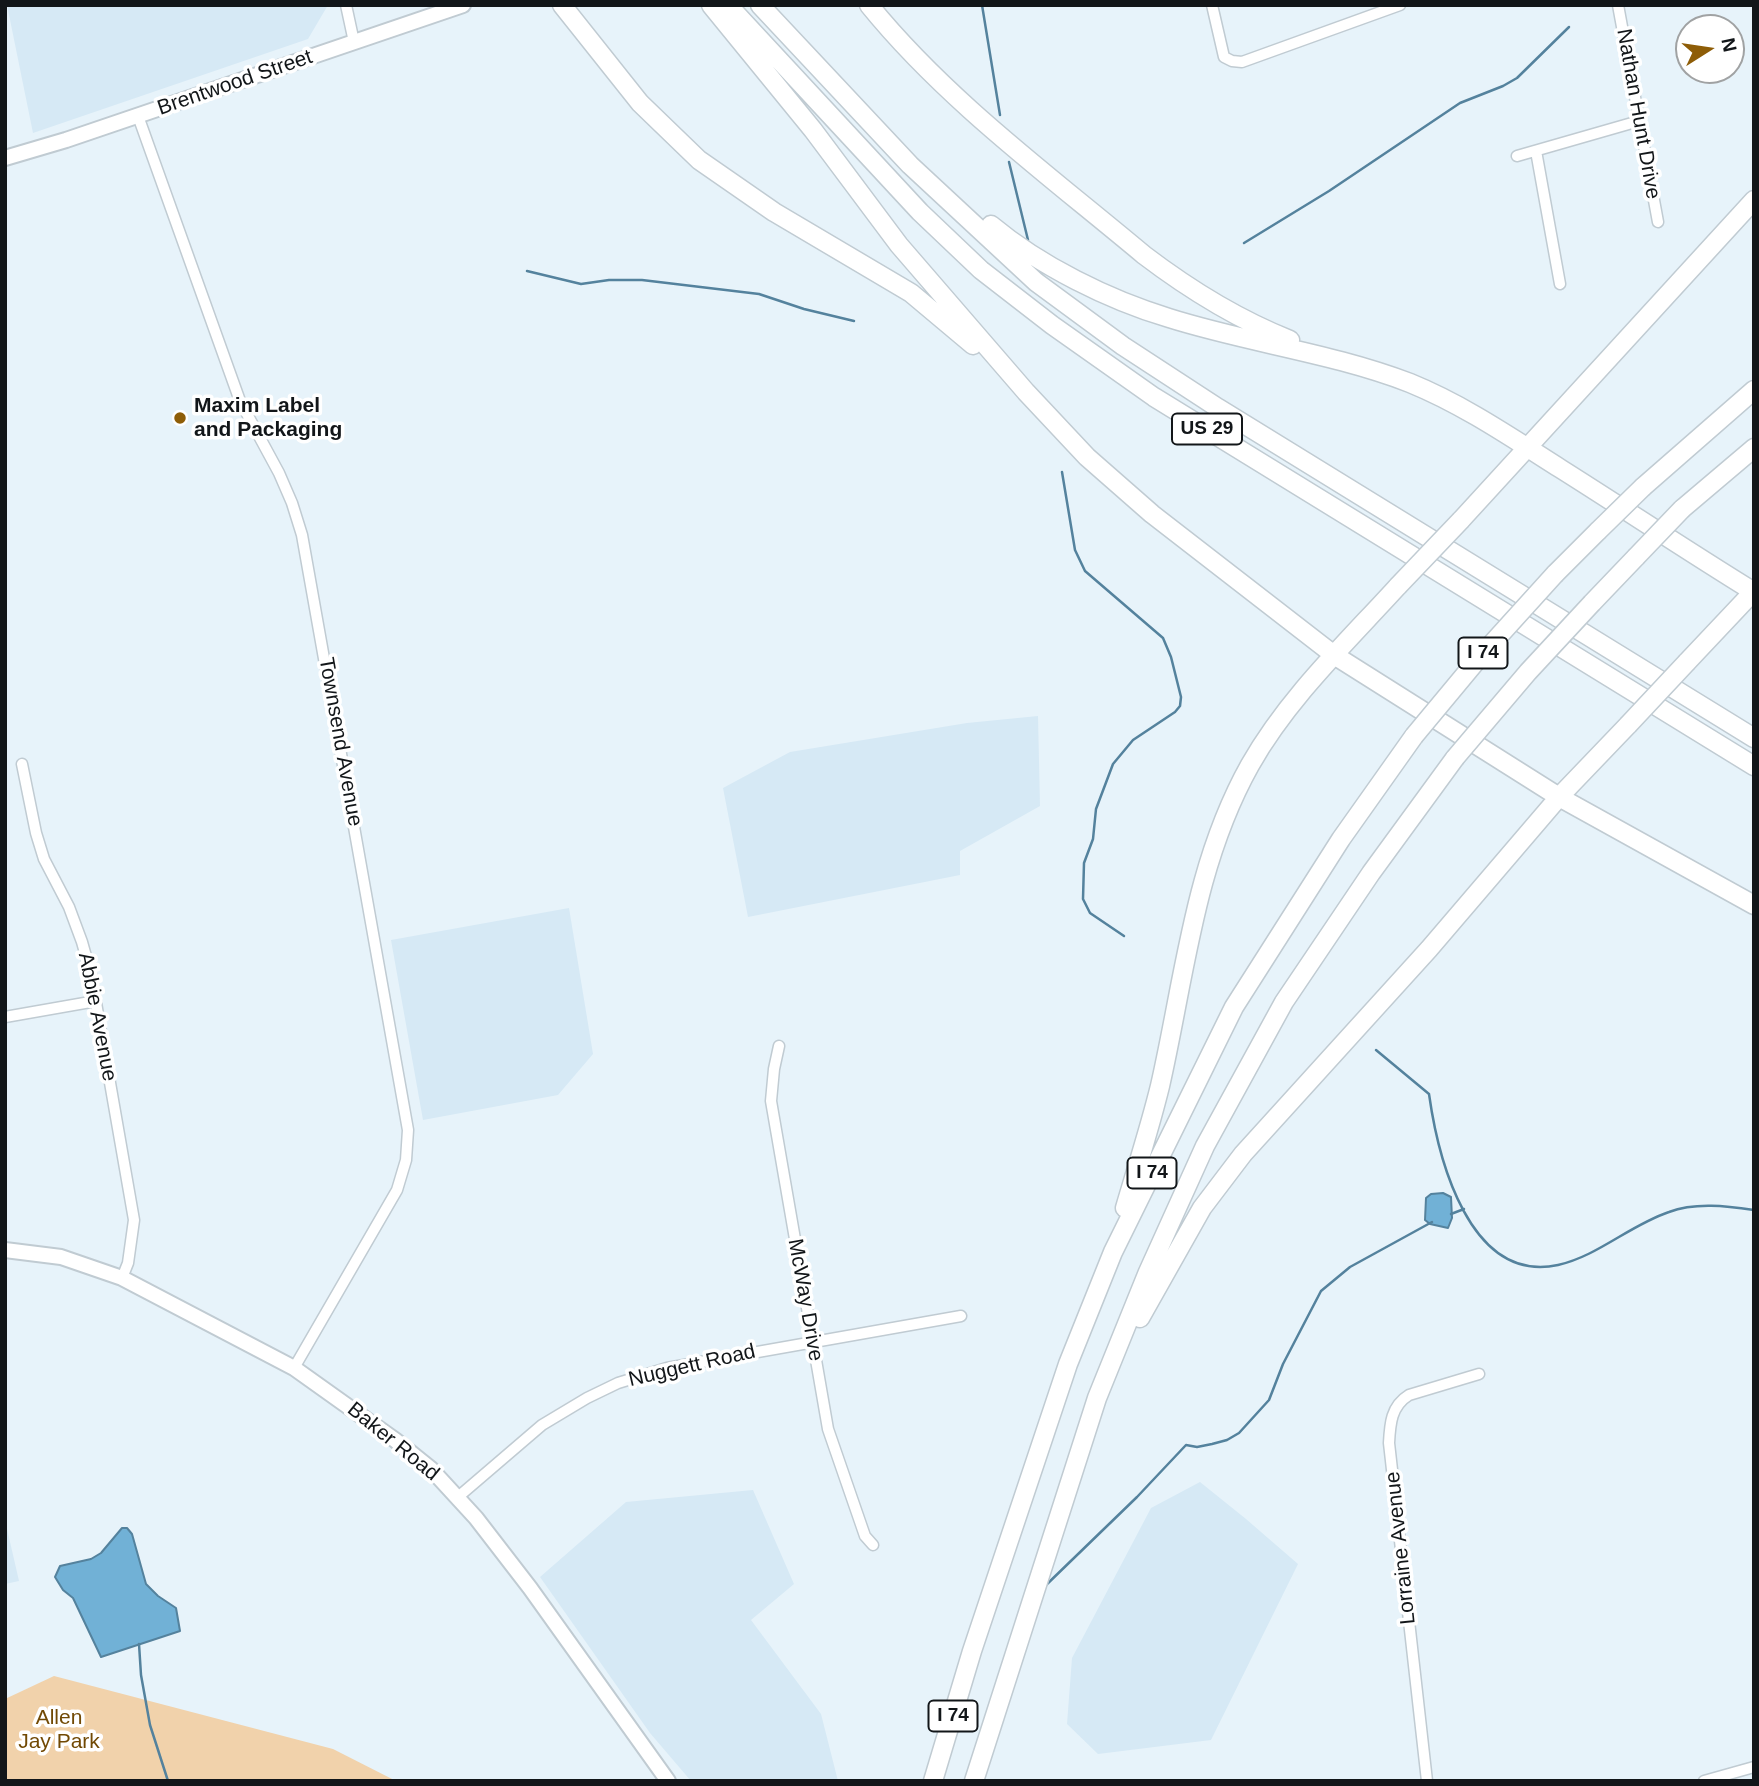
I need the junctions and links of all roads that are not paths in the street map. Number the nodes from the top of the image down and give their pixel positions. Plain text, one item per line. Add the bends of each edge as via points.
1 (346, 5) edge
2 (463, 5) edge
3 (562, 5) edge
4 (711, 5) edge
5 (728, 5) edge
6 (760, 5) edge
7 (869, 5) edge
8 (1212, 5) edge
9 (1400, 5) edge
10 (1618, 5) edge
11 (354, 43) junction
12 (138, 116) junction
13 (1639, 121) junction
14 (1536, 151) junction
15 (1517, 156) dead end
16 (5, 158) edge
17 (910, 166) junction
18 (1754, 201) edge
19 (1658, 222) dead end
20 (1560, 284) dead end
21 (1349, 364) junction
22 (1754, 390) edge
23 (1026, 393) junction
24 (1527, 447) junction
25 (1754, 448) edge
26 (1753, 591) edge
27 (1334, 654) junction
28 (1754, 738) edge
29 (22, 764) dead end
30 (1754, 766) edge
31 (1559, 797) junction
32 (1754, 905) edge
33 (96, 1001) junction
34 (5, 1017) edge
35 (779, 1046) dead end
36 (5, 1250) edge
37 (1113, 1252) junction
38 (122, 1278) junction
39 (961, 1316) dead end
40 (812, 1341) junction
41 (294, 1368) junction
42 (1479, 1374) dead end
43 (1097, 1398) junction
44 (458, 1497) junction
45 (873, 1545) dead end
46 (1754, 1767) edge
47 (668, 1781) edge
48 (933, 1781) edge
49 (974, 1781) edge
50 (1427, 1781) edge
51 (1704, 1781) edge

1 - 11 street
2 - 11 street, Brentwood Street
3 - 23 highway via 640,103 699,160 774,212 911,293
4 - 23 highway via 899,245
5 - 30 highway, US 29 via 920,212 981,270 1052,325 1154,397
6 - 17 highway, US 29
7 - 21 highway via 942,83 1144,256 1223,309
8 - 9 street via 1224,57 1242,62
10 - 13 street, Nathan Hunt Drive
11 - 12 street, Brentwood Street
12 - 16 street, Brentwood Street
12 - 41 street, Townsend Avenue via 240,401 279,473 302,535 408,1130 397,1190
13 - 14 street
13 - 19 street, Nathan Hunt Drive
14 - 15 street
14 - 20 street
17 - 21 highway via 940,182 1009,240 1112,297 1168,318
17 - 28 highway, US 29 via 1036,282 1123,346
18 - 24 highway
21 - 24 highway via 1462,407
22 - 37 highway, I 74, bridge via 1643,486 1555,574 1413,736 1234,1007
23 - 27 highway via 1087,457 1152,514
24 - 26 highway
24 - 27 highway, bridge
25 - 43 highway, I 74, bridge via 1682,509 1528,672 1455,758 1371,873 1284,1002 1205,1146
26 - 31 highway, bridge
27 - 31 highway
27 - 37 highway via 1285,710 1223,820 1198,897 1159,1087
29 - 33 street, Abbie Avenue via 36,834 82,942
31 - 32 highway
31 - 43 highway via 1429,949 1242,1154 1202,1208
33 - 34 street
33 - 38 street, Abbie Avenue via 134,1220
35 - 40 street, McWay Drive via 771,1101
36 - 38 street, Baker Road via 61,1257
37 - 48 highway, I 74 via 1068,1364
38 - 41 street, Baker Road
39 - 40 street, Nuggett Road
40 - 44 street, Nuggett Road via 667,1368 618,1383 542,1425
40 - 45 street, McWay Drive via 828,1429 865,1536
41 - 44 street, Baker Road via 395,1440
42 - 50 street, Lorraine Avenue via 1409,1395 1391,1417 1390,1451
43 - 49 highway, I 74
44 - 47 street, Baker Road via 530,1588
46 - 51 street

